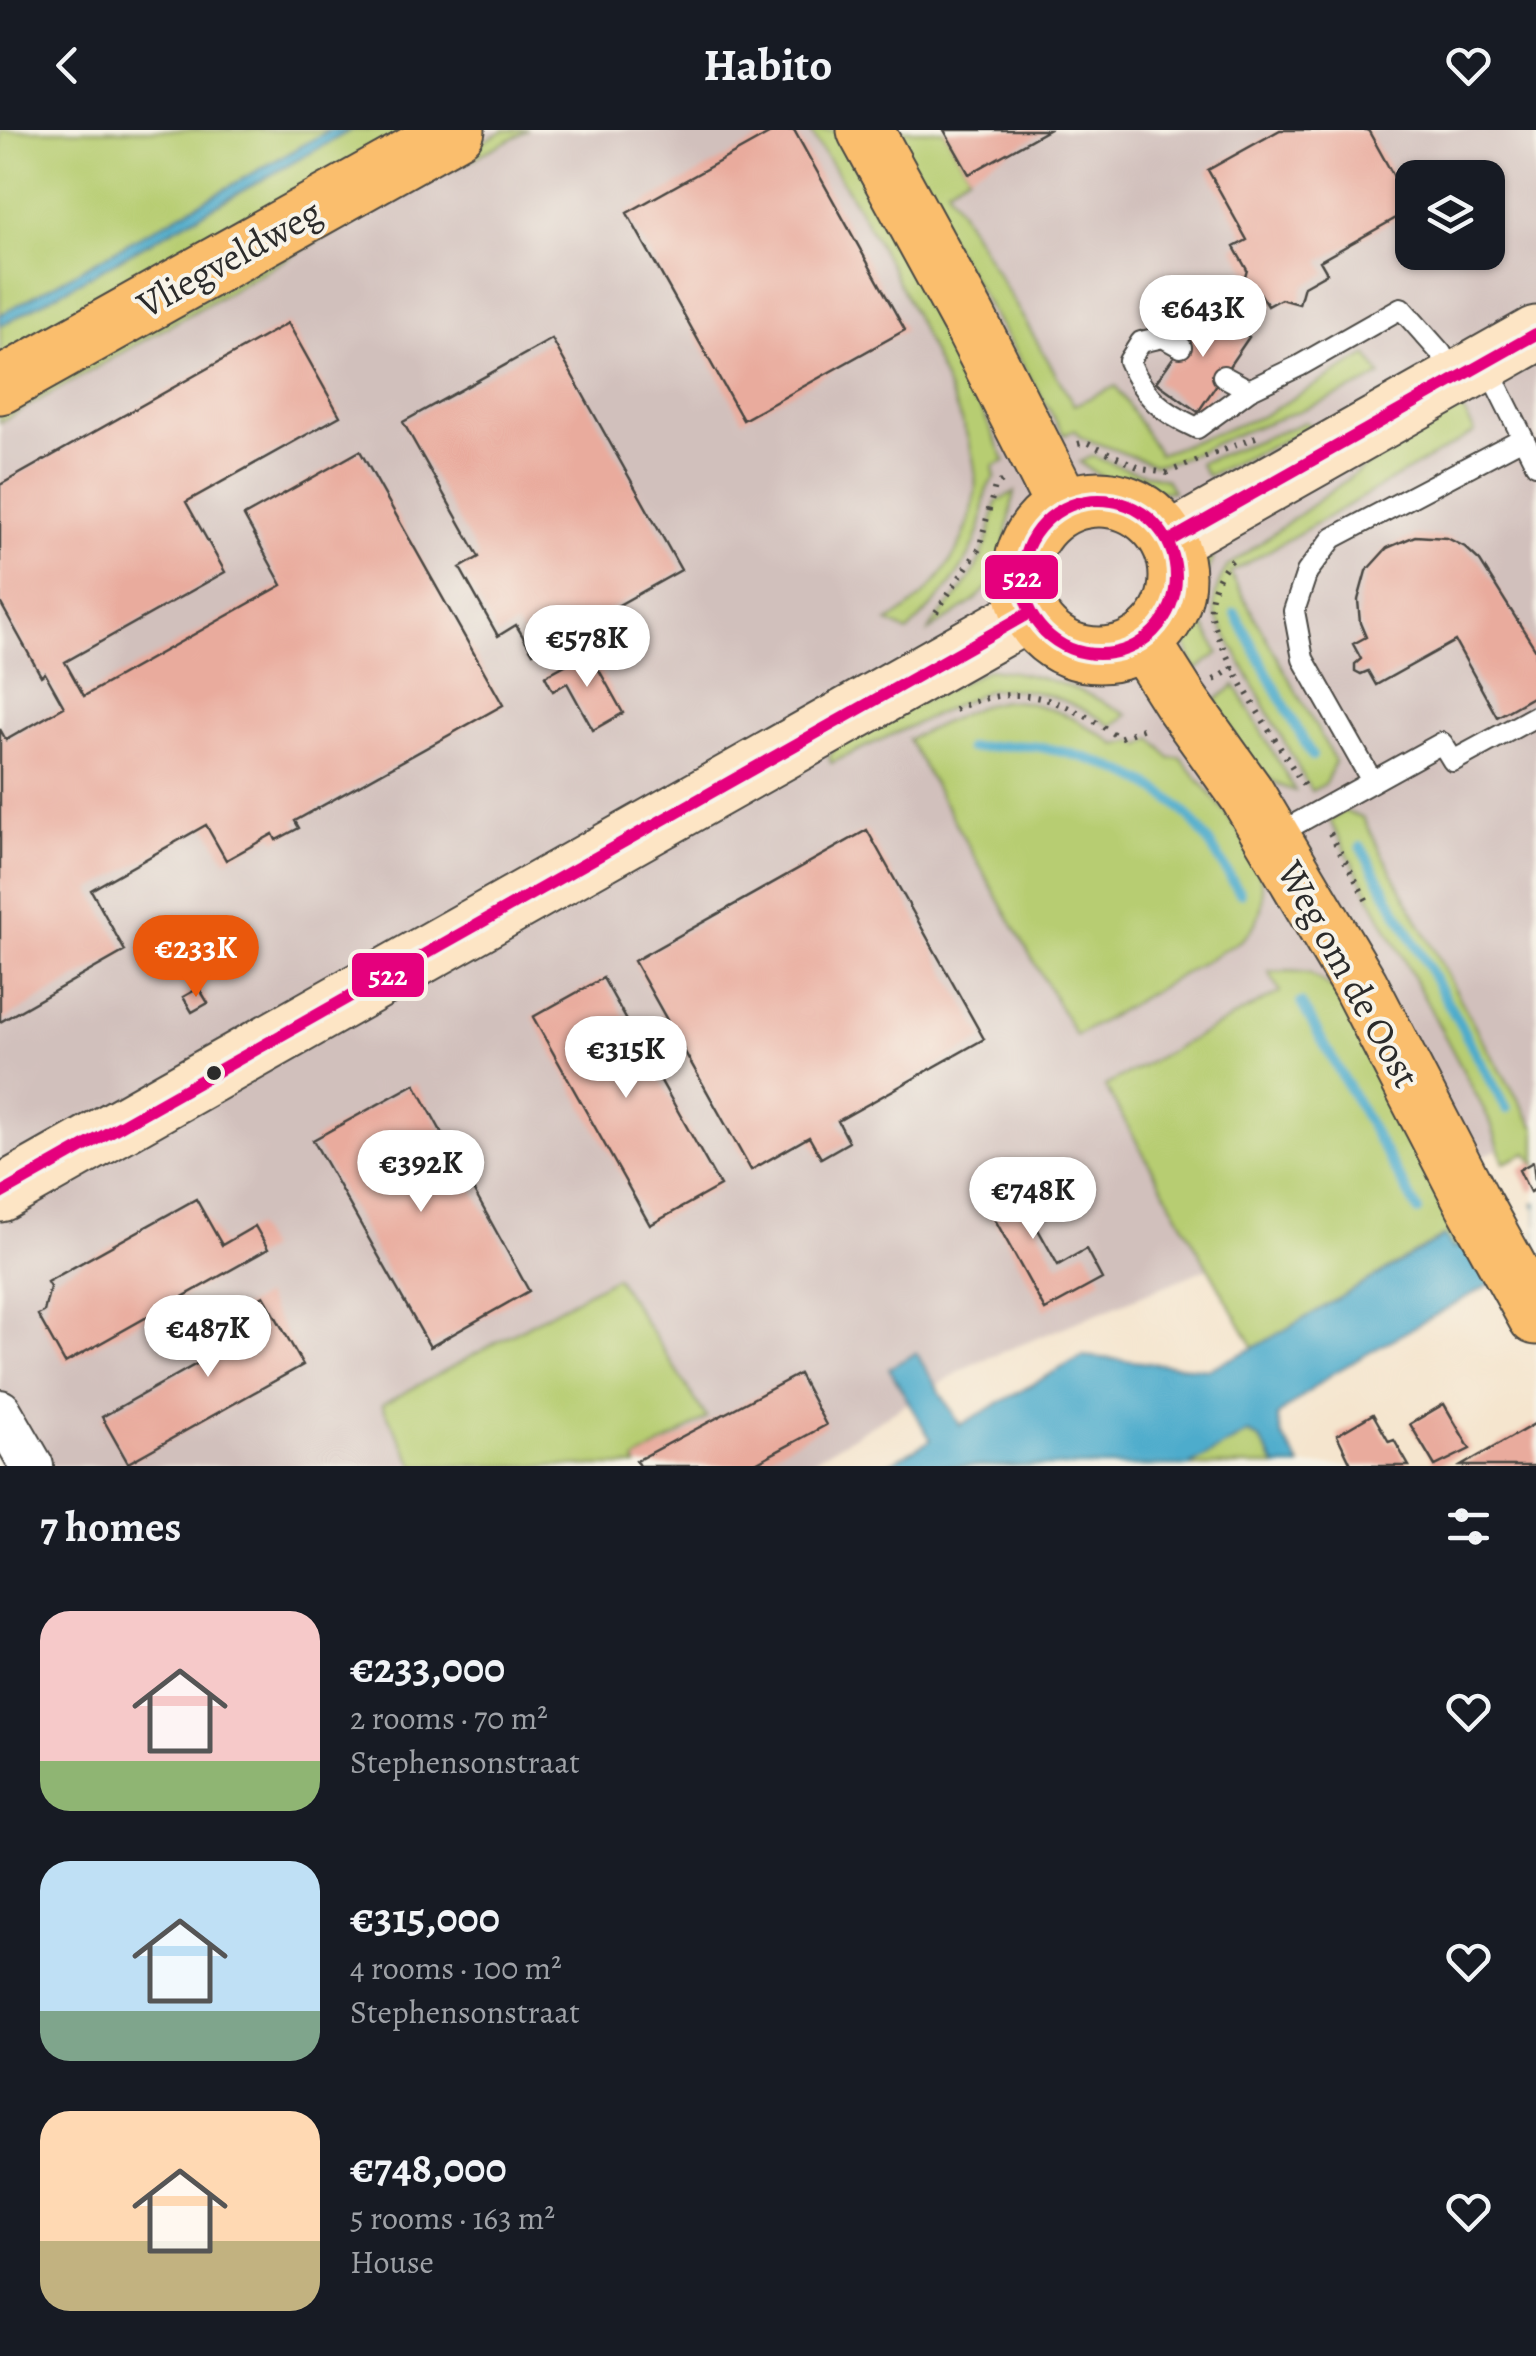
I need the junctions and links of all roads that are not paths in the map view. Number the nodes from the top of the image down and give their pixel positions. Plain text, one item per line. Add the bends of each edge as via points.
1 (457, 130) edge
2 (865, 130) edge
3 (1536, 334) edge
4 (1180, 347) dead end
5 (1470, 371) junction
6 (1223, 376) dead end
7 (0, 386) edge
8 (1249, 390) junction
9 (1523, 438) junction
10 (1536, 464) edge
11 (1052, 484) junction
12 (1169, 541) junction
13 (1029, 613) junction
14 (1143, 642) junction
15 (1536, 716) edge
16 (1372, 781) junction
17 (1272, 837) junction
18 (0, 1194) edge
19 (1525, 1297) edge
20 (0, 1411) edge
21 (32, 1466) edge

1 - 7 main road, Vliegveldweg
2 - 11 main road
3 - 5 street
4 - 8 lane via 1163,337 1141,342 1130,361 1139,385 1168,414 1197,428
5 - 8 lane via 1441,353 1402,308
5 - 9 lane
5 - 12 street
6 - 8 lane
9 - 10 lane
9 - 16 lane via 1333,538 1306,572 1294,611 1303,659
11 - 12 main road via 1123,502 1150,517
11 - 13 main road via 1024,553 1020,584
12 - 14 main road via 1176,597 1164,623
13 - 14 main road via 1059,645 1101,656
13 - 18 street
14 - 17 main road, Weg om de Oost
15 - 16 lane via 1453,761 1442,744
16 - 17 lane
17 - 19 main road, Weg om de Oost via 1360,985
20 - 21 street

